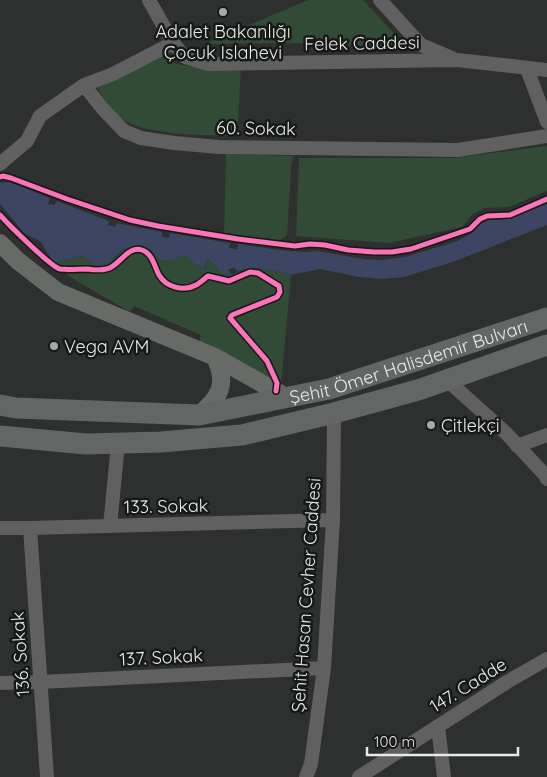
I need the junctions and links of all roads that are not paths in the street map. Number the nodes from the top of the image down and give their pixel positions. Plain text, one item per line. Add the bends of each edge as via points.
1 (149, 0) edge
2 (380, 0) edge
3 (173, 43) junction
4 (457, 60) junction
5 (527, 69) junction
6 (547, 70) edge
7 (84, 85) junction
8 (547, 122) edge
9 (547, 136) edge
10 (0, 164) edge
11 (0, 243) edge
12 (547, 318) edge
13 (547, 345) edge
14 (215, 357) junction
15 (447, 380) junction
16 (286, 398) junction
17 (0, 405) edge
18 (334, 413) junction
19 (199, 415) junction
20 (547, 435) edge
21 (0, 436) edge
22 (118, 444) junction
23 (517, 446) junction
24 (547, 479) edge
25 (333, 520) junction
26 (110, 526) junction
27 (0, 528) edge
28 (30, 528) junction
29 (547, 659) edge
30 (324, 668) junction
31 (41, 682) junction
32 (0, 683) edge
33 (438, 726) junction
34 (47, 777) edge
35 (306, 777) edge
36 (359, 777) edge
37 (444, 777) edge

1 - 3 street, Felek Caddesi
2 - 4 street via 421,45
3 - 4 street, Felek Caddesi via 185,57 208,64
3 - 7 street
4 - 5 street, Felek Caddesi
5 - 6 street, Felek Caddesi
5 - 8 street
7 - 9 street, 60. Sokak via 124,131 141,138 174,143 219,147 458,150
7 - 10 street via 40,116 27,141
11 - 14 main road via 58,292
12 - 16 highway, Şehit Ömer Halisdemir Bulvarı via 329,389
13 - 15 highway, Şehit Ömer Halisdemir Bulvarı
14 - 16 main road
14 - 19 main road via 222,370 222,379 211,404
15 - 18 highway, Şehit Ömer Halisdemir Bulvarı
15 - 23 street
16 - 19 highway, Şehit Ömer Halisdemir Bulvarı
17 - 19 highway, Şehit Ömer Halisdemir Bulvarı
18 - 22 highway, Şehit Ömer Halisdemir Bulvarı via 242,435
18 - 25 street, Şehit Hasan Cevher Caddesi
20 - 23 street
21 - 22 highway, Şehit Ömer Halisdemir Bulvarı
22 - 26 street
23 - 24 street
25 - 26 street, 133. Sokak
25 - 30 street, Şehit Hasan Cevher Caddesi
26 - 28 street, 133. Sokak
27 - 28 street, 133. Sokak
28 - 31 street, 136. Sokak
29 - 33 street, 147. Cadde
30 - 31 street, 137. Sokak
30 - 35 street, Şehit Hasan Cevher Caddesi via 311,764
31 - 32 street, 137. Sokak
31 - 34 street, 136. Sokak
33 - 36 street, 147. Cadde
33 - 37 street

